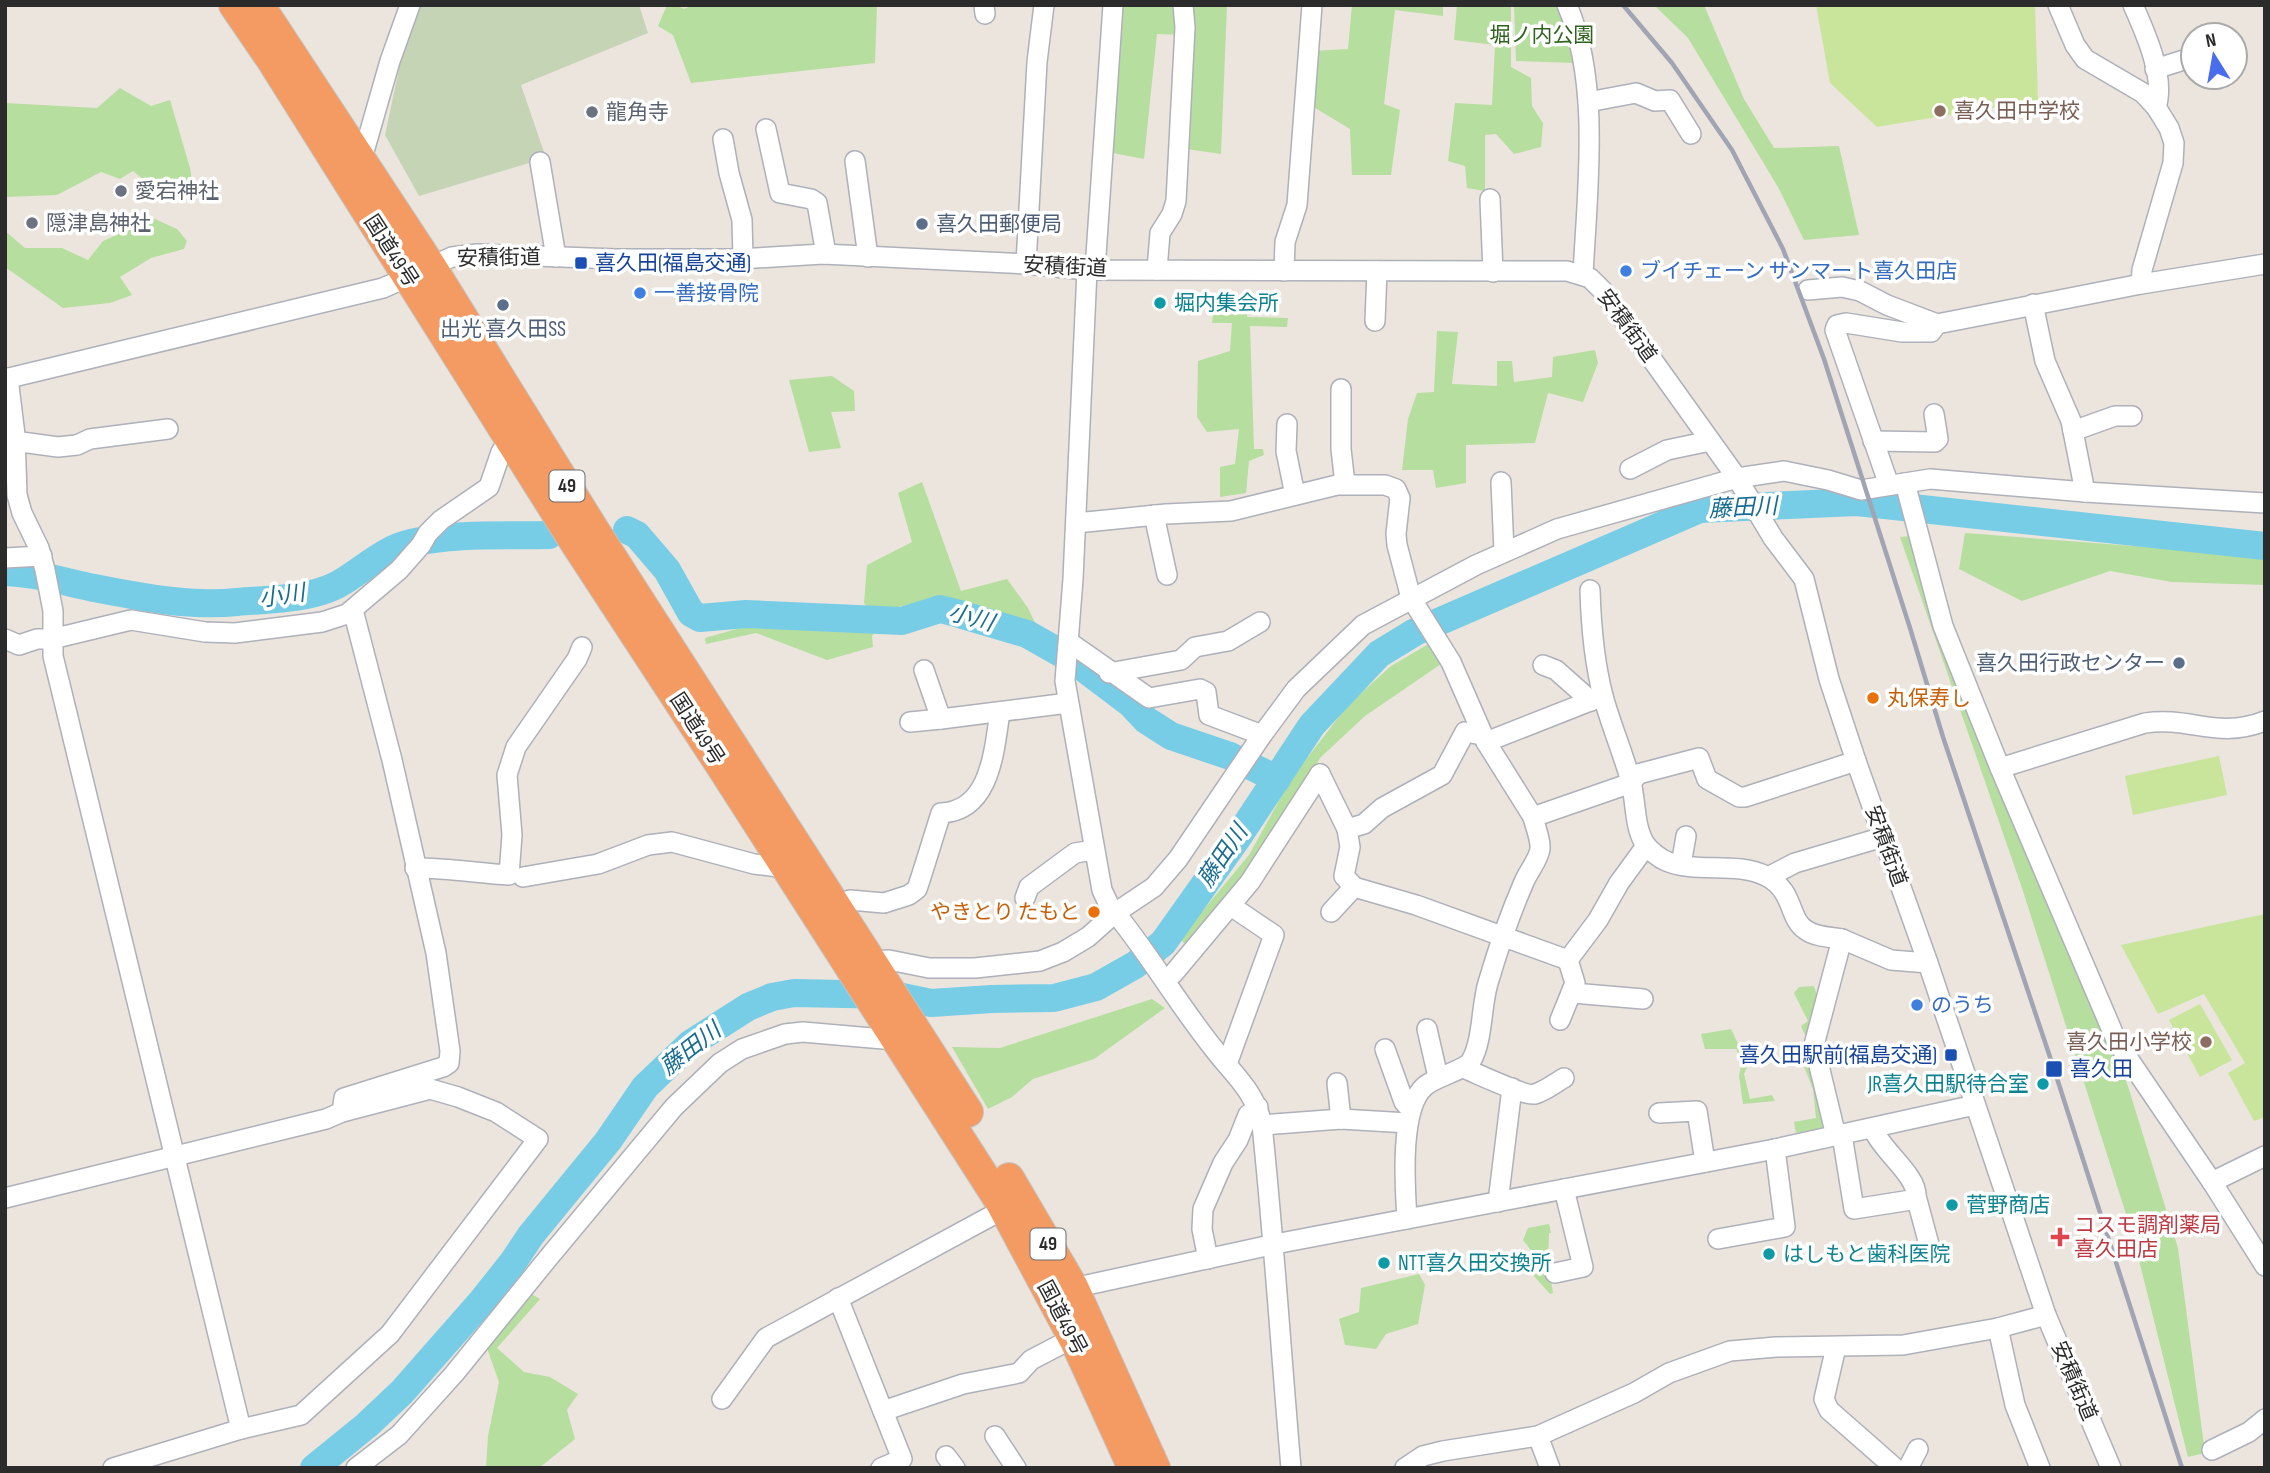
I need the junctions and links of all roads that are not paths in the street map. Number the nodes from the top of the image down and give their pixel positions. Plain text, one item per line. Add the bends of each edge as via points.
1 (234, 5) edge
2 (259, 5) edge
3 (410, 5) edge
4 (1044, 5) edge
5 (1113, 5) edge
6 (1183, 5) edge
7 (1312, 5) edge
8 (1567, 5) edge
9 (2058, 5) edge
10 (2133, 5) edge
11 (2179, 62) edge
12 (2155, 69) junction
13 (1588, 102) junction
14 (2156, 107) junction
15 (766, 130) dead end
16 (1691, 134) dead end
17 (723, 139) dead end
18 (359, 157) junction
19 (855, 161) dead end
20 (540, 162) dead end
21 (1490, 199) dead end
22 (826, 254) junction
23 (556, 257) junction
24 (868, 257) junction
25 (743, 258) junction
26 (1026, 264) junction
27 (2265, 264) edge
28 (1091, 270) junction
29 (1157, 270) junction
30 (1284, 271) junction
31 (1377, 271) junction
32 (419, 272) junction
33 (1493, 272) junction
34 (1583, 275) junction
35 (2141, 284) junction
36 (1808, 290) dead end
37 (2033, 304) junction
38 (1375, 321) dead end
39 (1937, 324) junction
40 (7, 379) edge
41 (1341, 389) dead end
42 (1934, 414) dead end
43 (2132, 416) dead end
44 (1287, 424) dead end
45 (168, 429) dead end
46 (2073, 431) junction
47 (511, 439) junction
48 (14, 441) junction
49 (1710, 441) junction
50 (1873, 441) junction
51 (1630, 469) dead end
52 (1737, 478) junction
53 (1501, 482) dead end
54 (1345, 484) junction
55 (1897, 484) junction
56 (2085, 492) junction
57 (1295, 495) junction
58 (2265, 503) edge
59 (1154, 515) junction
60 (1076, 523) junction
61 (1504, 552) junction
62 (5, 558) edge
63 (45, 571) junction
64 (1167, 575) dead end
65 (1590, 590) dead end
66 (1411, 598) junction
67 (353, 610) junction
68 (1260, 622) dead end
69 (5, 639) edge
70 (52, 639) junction
71 (582, 647) dead end
72 (1067, 652) junction
73 (1543, 666) dead end
74 (924, 670) dead end
75 (1110, 673) junction
76 (1597, 699) junction
77 (1068, 703) junction
78 (1000, 712) junction
79 (941, 719) junction
80 (910, 722) dead end
81 (2265, 722) edge
82 (1262, 735) junction
83 (1484, 738) junction
84 (1856, 761) junction
85 (2000, 768) junction
86 (1631, 783) junction
87 (1533, 817) junction
88 (1347, 829) junction
89 (1686, 836) dead end
90 (1883, 837) junction
91 (1646, 846) junction
92 (1094, 850) junction
93 (1681, 865) junction
94 (786, 867) junction
95 (415, 868) junction
96 (523, 877) dead end
97 (1768, 877) junction
98 (1354, 887) junction
99 (1025, 898) dead end
100 (835, 905) junction
101 (1231, 906) junction
102 (1331, 912) dead end
103 (1115, 913) junction
104 (1504, 938) junction
105 (1842, 939) junction
106 (1568, 960) junction
107 (1928, 963) junction
108 (865, 965) junction
109 (1169, 977) junction
110 (1573, 993) junction
111 (1643, 999) dead end
112 (1560, 1020) dead end
113 (1427, 1029) dead end
114 (903, 1035) junction
115 (1385, 1049) dead end
116 (1227, 1064) junction
117 (1463, 1068) junction
118 (1438, 1077) junction
119 (1564, 1078) dead end
120 (1337, 1083) dead end
121 (1511, 1088) junction
122 (1975, 1105) junction
123 (342, 1112) junction
124 (1659, 1114) dead end
125 (1260, 1116) junction
126 (1409, 1116) junction
127 (1341, 1119) junction
128 (1873, 1129) junction
129 (1839, 1136) junction
130 (1775, 1149) junction
131 (175, 1156) junction
132 (2265, 1156) edge
133 (1705, 1162) junction
134 (2212, 1182) junction
135 (1564, 1189) junction
136 (1916, 1196) junction
137 (5, 1198) edge
138 (1498, 1202) junction
139 (1004, 1209) junction
140 (1407, 1219) junction
141 (1718, 1239) dead end
142 (1275, 1244) junction
143 (1931, 1252) dead end
144 (1208, 1259) junction
145 (2265, 1266) edge
146 (1555, 1273) dead end
147 (1062, 1291) junction
148 (838, 1298) junction
149 (2046, 1315) junction
150 (1998, 1328) junction
151 (1073, 1338) junction
152 (1836, 1347) junction
153 (722, 1399) dead end
154 (883, 1411) junction
155 (2265, 1419) edge
156 (241, 1429) junction
157 (995, 1436) dead end
158 (1538, 1436) junction
159 (1918, 1449) dead end
160 (2212, 1450) dead end
161 (888, 1466) edge
162 (113, 1468) edge
163 (356, 1468) edge
164 (1016, 1468) edge
165 (1133, 1468) edge
166 (1155, 1468) edge
167 (1291, 1468) edge
168 (1405, 1468) edge
169 (1550, 1468) edge
170 (1895, 1468) edge
171 (1908, 1468) edge
172 (2040, 1468) edge
173 (2111, 1468) edge

1 - 32 highway, 国道49号 / 49
2 - 18 highway, 国道49号 / 49
3 - 18 street
4 - 26 street
5 - 28 street
6 - 29 street via 1176,201 1160,233
7 - 30 street via 1297,205 1285,242
8 - 13 street via 1580,44
9 - 14 street via 2085,59 2143,93
10 - 12 street
11 - 12 street
12 - 14 street via 2160,93
13 - 16 street via 1636,93 1655,101 1670,100
13 - 34 street
14 - 35 street via 2174,143 2173,163
15 - 22 street via 780,193 817,203
17 - 25 street via 742,220
18 - 32 highway, 国道49号 / 49
19 - 24 street
20 - 23 street
21 - 33 street
22 - 24 street, 安積街道
22 - 25 street, 安積街道
23 - 25 street, 安積街道
23 - 32 street, 安積街道 via 477,254 452,257
24 - 26 street, 安積街道
26 - 28 street, 安積街道
27 - 35 street
28 - 29 street, 安積街道
28 - 60 street
29 - 30 street, 安積街道
30 - 31 street, 安積街道
31 - 33 street, 安積街道
31 - 38 street
32 - 40 street, 安積街道 via 383,288
32 - 47 highway, 国道49号 / 49
32 - 100 highway, 国道49号 / 49 via 594,530
33 - 34 street, 安積街道
34 - 49 street, 安積街道 via 1603,291
35 - 37 street
36 - 39 street via 1842,287 1860,291
37 - 39 street
37 - 46 street via 2045,361
39 - 50 street via 1931,332 1846,323 1838,326 1836,335
40 - 48 street
41 - 54 street
42 - 50 street via 1939,432 1935,442
43 - 46 street via 2115,416
44 - 57 street via 1286,451
45 - 48 street via 90,439 77,446
46 - 56 street
47 - 67 street via 501,452 489,487 441,520 399,570
47 - 94 highway, 国道49号 / 49
48 - 63 street via 17,495
49 - 51 street via 1667,450
49 - 52 street, 安積街道
50 - 55 street
52 - 55 street via 1784,471 1861,490
52 - 61 street via 1557,529
52 - 84 street, 安積街道 via 1804,579
53 - 61 street
54 - 57 street
54 - 66 street via 1385,485 1398,492 1396,534
55 - 56 street via 1930,479
55 - 85 street via 1922,549 1943,626
56 - 58 street
57 - 59 street via 1231,511
59 - 60 street
59 - 64 street
60 - 72 street
61 - 66 street
62 - 63 street
63 - 70 street via 53,611
65 - 76 street
66 - 82 street via 1363,625 1337,647 1296,689
66 - 83 street via 1451,662
67 - 70 street via 322,622 235,633 131,620
67 - 95 street
68 - 75 street via 1228,641 1195,647 1181,660
69 - 70 street via 19,645
70 - 131 street
71 - 95 street via 516,747 507,775 512,835 509,874
72 - 75 street
72 - 77 street
73 - 76 street
74 - 79 street
75 - 82 street via 1149,698 1200,689 1206,692 1209,715
76 - 83 street
76 - 86 street
77 - 78 street
77 - 92 street
78 - 79 street
78 - 100 street via 983,788 962,807 941,813 917,889 884,903 850,900
79 - 80 street
81 - 85 street via 2230,730 2169,721 2145,723
82 - 103 street via 1178,859 1154,887
83 - 87 street
83 - 88 street via 1465,732 1442,775 1382,808 1364,824
84 - 86 street via 1745,797 1707,779 1699,758 1638,774
84 - 90 street, 安積街道
85 - 134 street via 2116,1042
86 - 87 street
86 - 91 street
87 - 104 street via 1540,849
88 - 98 street via 1350,847 1344,876
88 - 101 street via 1320,774
89 - 93 street
90 - 97 street via 1806,859
90 - 107 street, 安積街道
91 - 93 street via 1664,860
91 - 106 street
92 - 99 street via 1075,853 1029,887
92 - 103 street via 1102,890
93 - 97 street
94 - 96 street via 754,864 672,842 648,845 598,864
94 - 108 highway, 国道49号 / 49
95 - 123 street via 436,953 449,1063 344,1098
97 - 105 street via 1787,895 1805,930
98 - 102 street
98 - 104 street
100 - 108 highway, 国道49号 / 49
101 - 109 street
101 - 116 street via 1274,935
103 - 108 street via 1080,942 1040,961 945,969 889,960
103 - 109 street
104 - 106 street
104 - 117 street via 1488,982 1477,1045
105 - 107 street via 1891,960
105 - 129 street via 1814,1045
106 - 110 street
107 - 122 street, 安積街道
108 - 114 highway, 国道49号 / 49
109 - 116 street
110 - 111 street
110 - 112 street
113 - 118 street
114 - 139 highway, 国道49号 / 49
114 - 147 highway, 国道49号 / 49
114 - 163 street via 883,1039 785,1034 742,1049 720,1063 674,1107 399,1436
115 - 126 street
116 - 125 street via 1252,1095
117 - 118 street
117 - 121 street
118 - 126 street via 1418,1094
119 - 121 street via 1533,1094
120 - 127 street
121 - 138 street
122 - 128 street
122 - 149 street, 安積街道
123 - 131 street
123 - 156 street via 430,1090 496,1111 538,1139 390,1334 301,1415
124 - 133 street via 1697,1111
125 - 127 street
125 - 142 street
125 - 144 street via 1248,1115 1203,1209
126 - 127 street
126 - 140 street
128 - 129 street
128 - 136 street via 1915,1186
129 - 130 street
129 - 136 street via 1854,1209
130 - 133 street
130 - 141 street via 1785,1227
131 - 137 street
131 - 156 street
132 - 134 street
133 - 135 street
134 - 145 street
135 - 138 street
135 - 146 street via 1583,1267
136 - 143 street
138 - 140 street
139 - 147 highway, 国道49号 / 49
139 - 148 street
140 - 142 street
142 - 144 street
142 - 167 street
144 - 147 street
147 - 151 highway, 国道49号 / 49
147 - 166 highway, 国道49号 / 49
148 - 153 street via 766,1338
148 - 154 street
149 - 150 street
149 - 173 street, 安積街道
150 - 152 street via 1903,1345
150 - 172 street via 2015,1405
151 - 154 street via 1031,1360 1019,1373 963,1384
151 - 165 highway, 国道49号 / 49
152 - 158 street via 1730,1351 1669,1373
152 - 170 street via 1824,1399 1829,1410
154 - 161 street via 902,1459
155 - 160 street
156 - 162 street
157 - 164 street
158 - 168 street via 1443,1451 1423,1456
158 - 169 street
159 - 171 street

